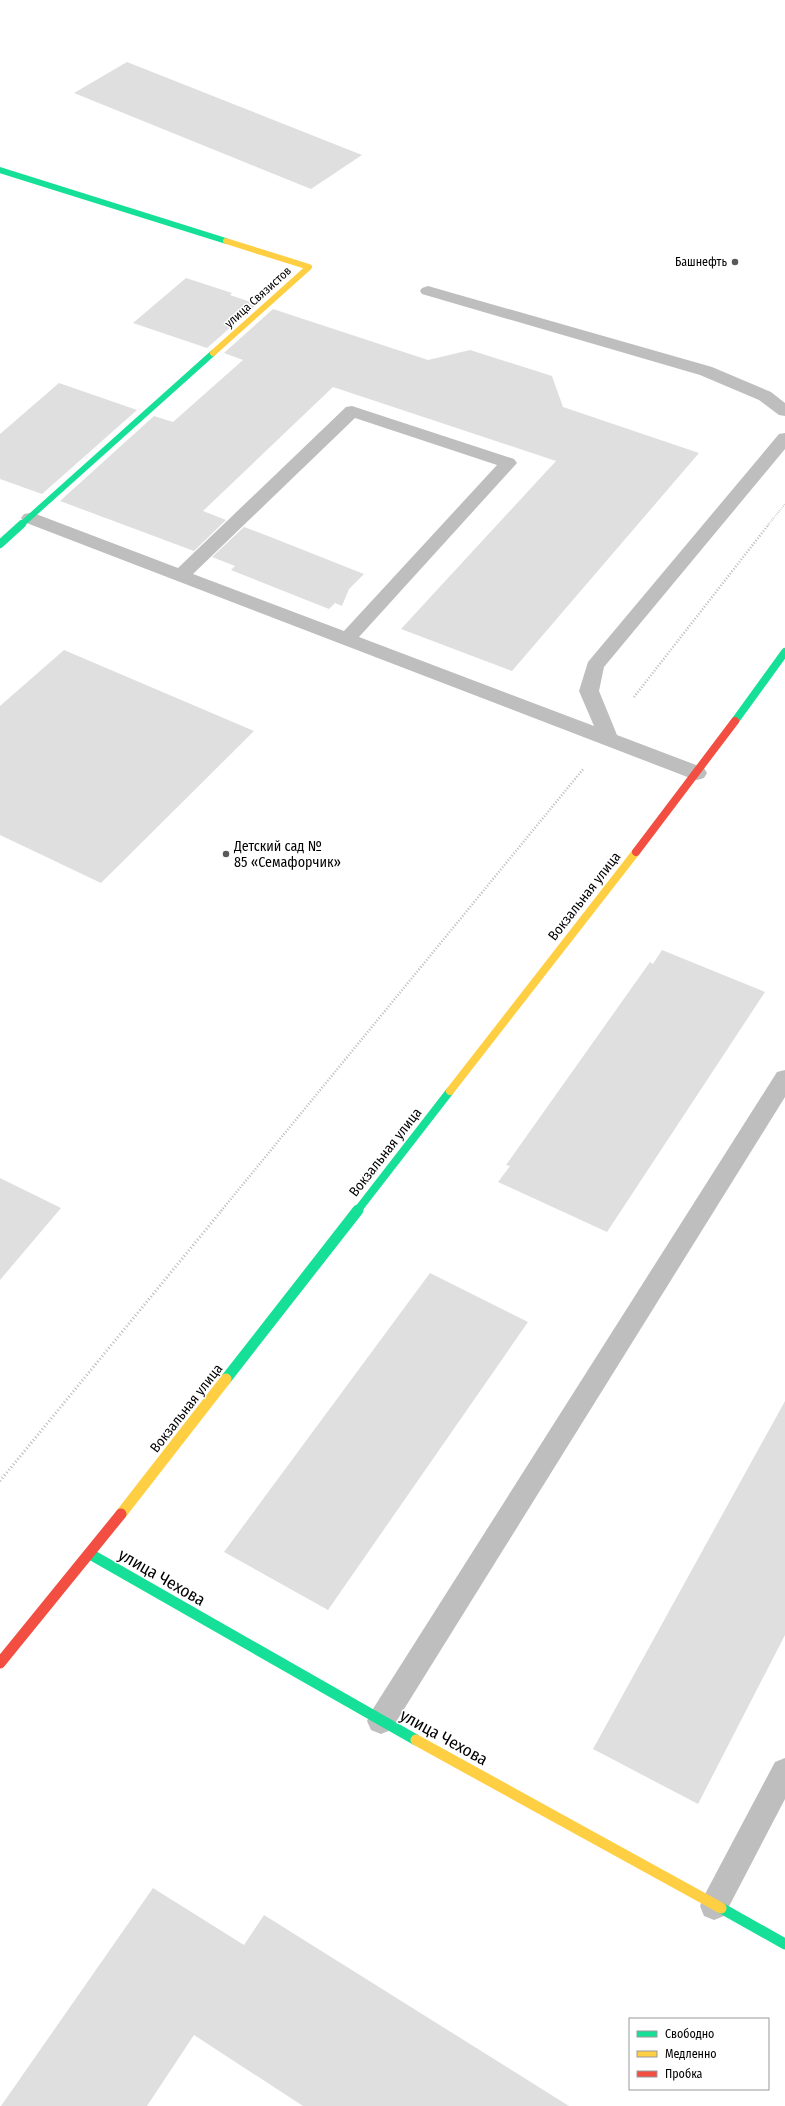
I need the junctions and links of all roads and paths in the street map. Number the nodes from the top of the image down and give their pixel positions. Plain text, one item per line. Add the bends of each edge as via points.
1 (0, 170) edge
2 (428, 291) dead end
3 (785, 411) edge
4 (785, 438) edge
5 (785, 504) edge
6 (30, 518) junction
7 (0, 544) edge
8 (181, 575) junction
9 (347, 639) junction
10 (785, 652) edge
11 (609, 739) junction
12 (697, 773) junction
13 (785, 1078) edge
14 (0, 1481) edge
15 (90, 1554) junction
16 (0, 1663) edge
17 (381, 1721) junction
18 (785, 1771) edge
19 (714, 1906) junction
20 (785, 1944) edge

1 - 6 street, улица Связистов via 309,267
2 - 3 lane via 706,371 765,396
4 - 11 lane via 595,666 589,691
5 - 11 path via 627,706
6 - 7 street, улица Связистов
6 - 8 lane
8 - 9 lane
8 - 9 lane via 352,411 508,463
9 - 11 lane
10 - 12 street, Вокзальная улица
11 - 12 lane
11 - 14 path
12 - 15 street, Вокзальная улица
13 - 17 lane
15 - 16 street, Вокзальная улица
15 - 17 street, улица Чехова
17 - 19 street, улица Чехова
18 - 19 lane
19 - 20 street, улица Чехова

